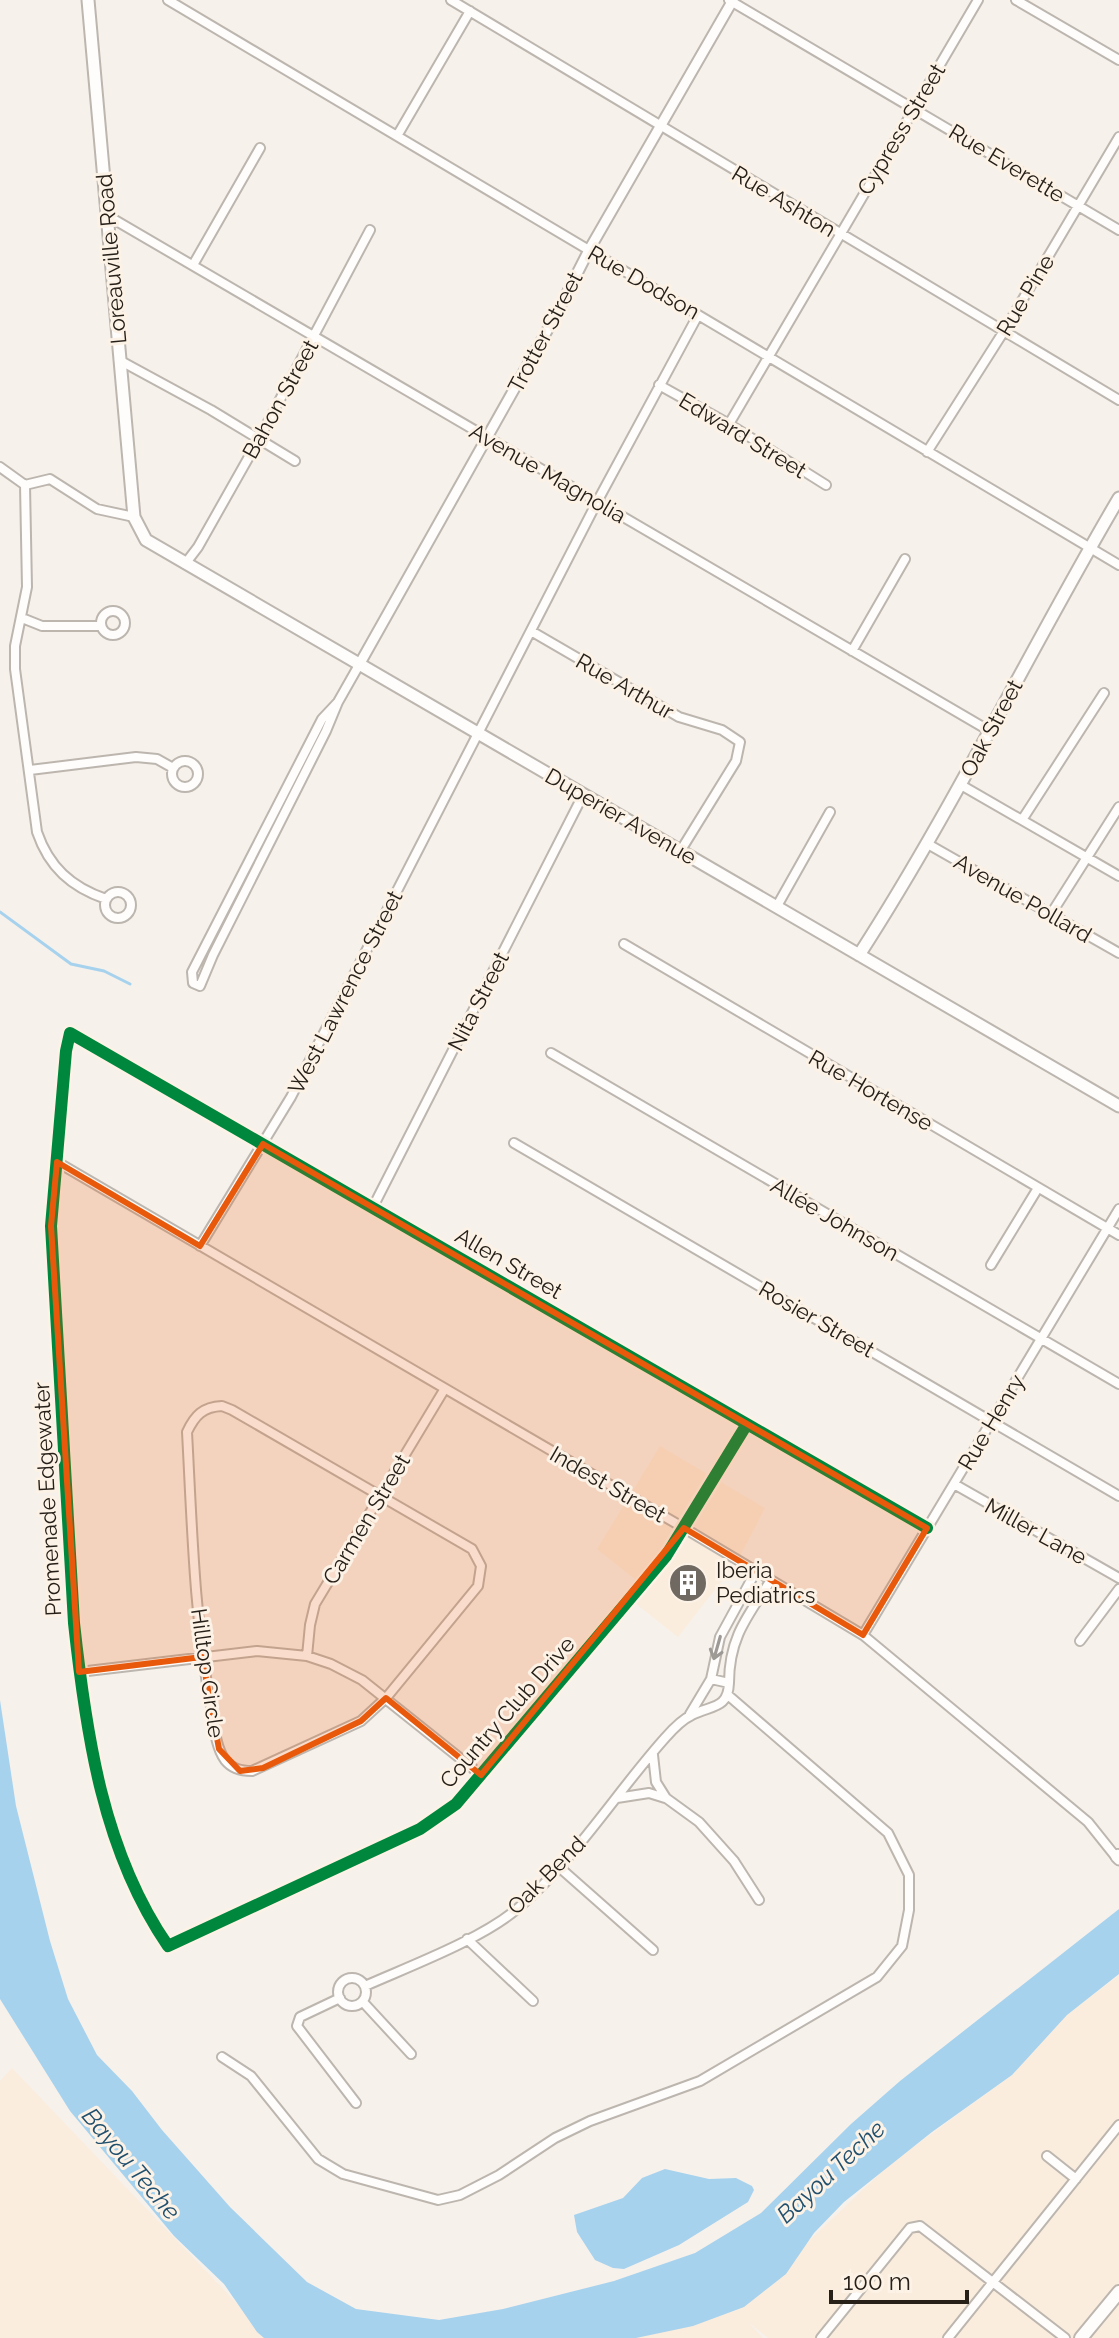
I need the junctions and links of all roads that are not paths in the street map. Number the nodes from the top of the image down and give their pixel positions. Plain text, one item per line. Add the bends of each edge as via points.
1 (88, 0) edge
2 (168, 0) edge
3 (451, 0) edge
4 (978, 0) edge
5 (1016, 0) edge
6 (731, 1) edge
7 (470, 11) junction
8 (1119, 60) edge
9 (914, 107) junction
10 (661, 126) junction
11 (397, 136) junction
12 (1119, 137) edge
13 (260, 148) dead end
14 (1079, 206) junction
15 (108, 216) junction
16 (370, 230) dead end
17 (1119, 230) edge
18 (839, 234) junction
19 (589, 250) junction
20 (193, 265) junction
21 (698, 315) junction
22 (1004, 331) junction
23 (314, 336) junction
24 (769, 355) junction
25 (119, 360) junction
26 (659, 385) junction
27 (1119, 400) edge
28 (729, 424) junction
29 (487, 437) junction
30 (259, 439) junction
31 (927, 452) junction
32 (295, 461) dead end
33 (0, 467) edge
34 (25, 485) junction
35 (826, 485) dead end
36 (1119, 498) edge
37 (597, 502) junction
38 (134, 517) junction
39 (1090, 547) junction
40 (905, 559) dead end
41 (185, 564) junction
42 (1119, 565) edge
43 (22, 618) junction
44 (101, 626) dead end
45 (531, 631) junction
46 (852, 651) junction
47 (359, 665) junction
48 (1104, 693) dead end
49 (988, 730) junction
50 (478, 733) junction
51 (173, 768) dead end
52 (30, 770) junction
53 (961, 785) junction
54 (583, 795) junction
55 (1119, 807) edge
56 (830, 812) dead end
57 (1022, 820) junction
58 (926, 843) junction
59 (681, 850) junction
60 (1086, 859) junction
61 (1119, 876) edge
62 (106, 899) dead end
63 (777, 906) junction
64 (1051, 914) junction
65 (219, 933) junction
66 (624, 944) dead end
67 (1119, 953) edge
68 (859, 955) junction
69 (70, 1033) joint
70 (551, 1053) dead end
71 (1119, 1106) edge
72 (514, 1143) dead end
73 (263, 1144) junction
74 (57, 1162) junction
75 (1038, 1188) junction
76 (373, 1207) junction
77 (1119, 1209) edge
78 (1107, 1228) junction
79 (1119, 1235) edge
80 (200, 1246) junction
81 (991, 1265) dead end
82 (1041, 1339) junction
83 (1119, 1384) edge
84 (444, 1390) junction
85 (991, 1421) junction
86 (747, 1424) junction
87 (954, 1484) junction
88 (379, 1496) junction
89 (1119, 1496) edge
90 (684, 1528) junction
91 (927, 1528) junction
92 (756, 1571) junction
93 (1119, 1578) edge
94 (771, 1580) junction
95 (1119, 1589) edge
96 (863, 1635) junction
97 (1080, 1641) dead end
98 (307, 1656) junction
99 (203, 1657) junction
100 (79, 1672) junction
101 (711, 1679) junction
102 (729, 1683) junction
103 (729, 1696) junction
104 (386, 1698) junction
105 (689, 1716) junction
106 (653, 1755) junction
107 (481, 1775) junction
108 (617, 1798) junction
109 (666, 1798) junction
110 (1118, 1857) edge
111 (559, 1867) junction
112 (759, 1900) dead end
113 (467, 1939) junction
114 (168, 1946) joint
115 (653, 1950) dead end
116 (365, 1986) junction
117 (340, 1998) junction
118 (533, 2001) dead end
119 (363, 2002) junction
120 (411, 2054) dead end
121 (222, 2057) dead end
122 (356, 2103) dead end
123 (1119, 2125) edge
124 (1047, 2156) dead end
125 (1076, 2179) junction
126 (992, 2282) junction
127 (1119, 2292) edge
128 (821, 2338) edge
129 (948, 2338) edge
130 (1065, 2338) edge
131 (1081, 2338) edge

1 - 15 main road, Loreauville Road
2 - 11 street, Rue Dodson
3 - 7 street, Rue Ashton
4 - 9 street, Cypress Street
5 - 8 street
6 - 9 street, Rue Everette
6 - 10 street, Trotter Street
7 - 10 street, Rue Ashton
7 - 11 street
9 - 14 street, Rue Everette
9 - 18 street, Cypress Street
10 - 18 street, Rue Ashton
10 - 19 street, Trotter Street
11 - 19 street, Rue Dodson
12 - 14 street, Rue Pine
13 - 20 street
14 - 17 street, Rue Everette
14 - 22 street, Rue Pine
15 - 20 street, Avenue Magnolia
15 - 25 main road, Loreauville Road
16 - 23 street, Bahon Street
18 - 22 street, Rue Ashton
18 - 24 street, Cypress Street
19 - 21 street, Rue Dodson
19 - 29 street, Trotter Street
20 - 23 street, Avenue Magnolia
21 - 24 street, Rue Dodson
21 - 26 street, West Lawrence Street
22 - 27 street, Rue Ashton
22 - 31 street, Rue Pine
23 - 29 street, Avenue Magnolia
23 - 30 street, Bahon Street
24 - 28 street, Cypress Street
24 - 31 street, Rue Dodson
25 - 30 street
25 - 38 main road, Loreauville Road
26 - 28 street, Edward Street
26 - 37 street, West Lawrence Street
28 - 35 street, Edward Street
29 - 37 street, Avenue Magnolia
29 - 47 street, Trotter Street
30 - 32 street
30 - 41 street, Bahon Street
31 - 39 street, Rue Dodson
33 - 34 street
34 - 38 street via 50,479 97,509
34 - 43 street via 27,587
36 - 39 main road, Oak Street
37 - 45 street, West Lawrence Street
37 - 46 street, Avenue Magnolia
38 - 41 main road, Duperier Avenue via 146,540
39 - 42 street, Rue Dodson
39 - 49 main road, Oak Street
40 - 46 street
41 - 47 main road, Duperier Avenue
43 - 44 street via 42,626
43 - 52 street via 15,669
45 - 50 street, West Lawrence Street
45 - 59 street, Rue Arthur via 679,717 722,730 740,742 736,761
46 - 49 street, Avenue Magnolia
47 - 50 main road, Duperier Avenue
47 - 65 street via 322,719 314,745
48 - 57 street
49 - 53 main road, Oak Street
50 - 54 main road, Duperier Avenue
50 - 73 street, West Lawrence Street
51 - 52 street via 157,759 136,757
52 - 62 street via 44,853 75,885
53 - 57 street
53 - 58 main road, Oak Street
54 - 59 main road, Duperier Avenue
54 - 76 street, Nita Street
55 - 60 street
56 - 63 street
57 - 60 street
58 - 64 street, Avenue Pollard
58 - 68 main road, Oak Street
59 - 63 main road, Duperier Avenue
60 - 61 street
60 - 64 street
63 - 68 main road, Duperier Avenue
64 - 67 street, Avenue Pollard
65 - 65 street via 192,972 193,983 200,986
66 - 75 street, Rue Hortense
68 - 71 main road, Duperier Avenue
69 - 73 street, Allen Street
69 - 74 street, Promenade Edgewater
70 - 82 street, Allée Johnson
72 - 85 street, Rosier Street
73 - 76 street, Allen Street
73 - 80 street, West Lawrence Street
74 - 80 street, Indest Street
74 - 100 street, Promenade Edgewater via 51,1226
75 - 78 street, Rue Hortense
75 - 81 street
76 - 86 street, Allen Street
77 - 78 street, Rue Henry
78 - 79 street, Rue Hortense
78 - 82 street, Rue Henry
80 - 84 street, Indest Street
82 - 83 street, Allée Johnson
82 - 85 street, Rue Henry
84 - 88 street, Carmen Street
84 - 90 street, Indest Street
85 - 87 street, Rue Henry
85 - 89 street, Rosier Street
86 - 90 street, Country Club Drive
86 - 91 street, Allen Street
87 - 91 street, Rue Henry
87 - 93 street, Miller Lane
88 - 98 street, Carmen Street via 315,1604
88 - 99 street, Hilltop Circle via 232,1410 210,1407 200,1412 187,1432
88 - 104 street, Hilltop Circle via 472,1549 481,1566 478,1586
90 - 92 street, Indest Street
90 - 107 street, Country Club Drive
91 - 96 street, Rue Henry
92 - 94 street, Indest Street
92 -> 101 street, Oak Bend via 720,1637
94 - 96 street, Indest Street
94 - 102 street via 736,1638
95 - 97 street
96 - 110 street, Indest Street via 1088,1822
98 - 99 street via 257,1651
98 - 104 street via 352,1675
99 - 100 street
99 - 104 street, Hilltop Circle via 219,1749 240,1771 263,1768 361,1721
100 - 114 street, Promenade Edgewater via 118,1849
101 - 102 street
101 - 105 street, Oak Bend
102 - 103 street
103 - 105 street, Oak Bend
103 - 121 street via 888,1833 909,1875 909,1910 902,1946 877,1977 700,2081 590,2121 499,2175 438,2200 343,2174 318,2159 251,2076
104 - 107 street
105 - 106 street, Oak Bend
106 - 108 street, Oak Bend
106 - 109 street via 656,1782
107 - 114 street, Country Club Drive via 456,1804 420,1829
108 - 109 street via 649,1793
108 - 111 street, Oak Bend
109 - 112 street via 699,1822
111 - 113 street, Oak Bend via 516,1910
111 - 115 street
113 - 116 street, Oak Bend
113 - 118 street
116 - 117 street, Oak Bend via 347,1979 339,1987
116 - 119 street
117 - 119 street via 353,2006
117 - 122 street via 300,2017 297,2026
119 - 120 street
123 - 125 street
124 - 125 street
125 - 126 street
126 - 128 street via 920,2226 910,2228
126 - 129 street
126 - 130 street
127 - 131 main road

